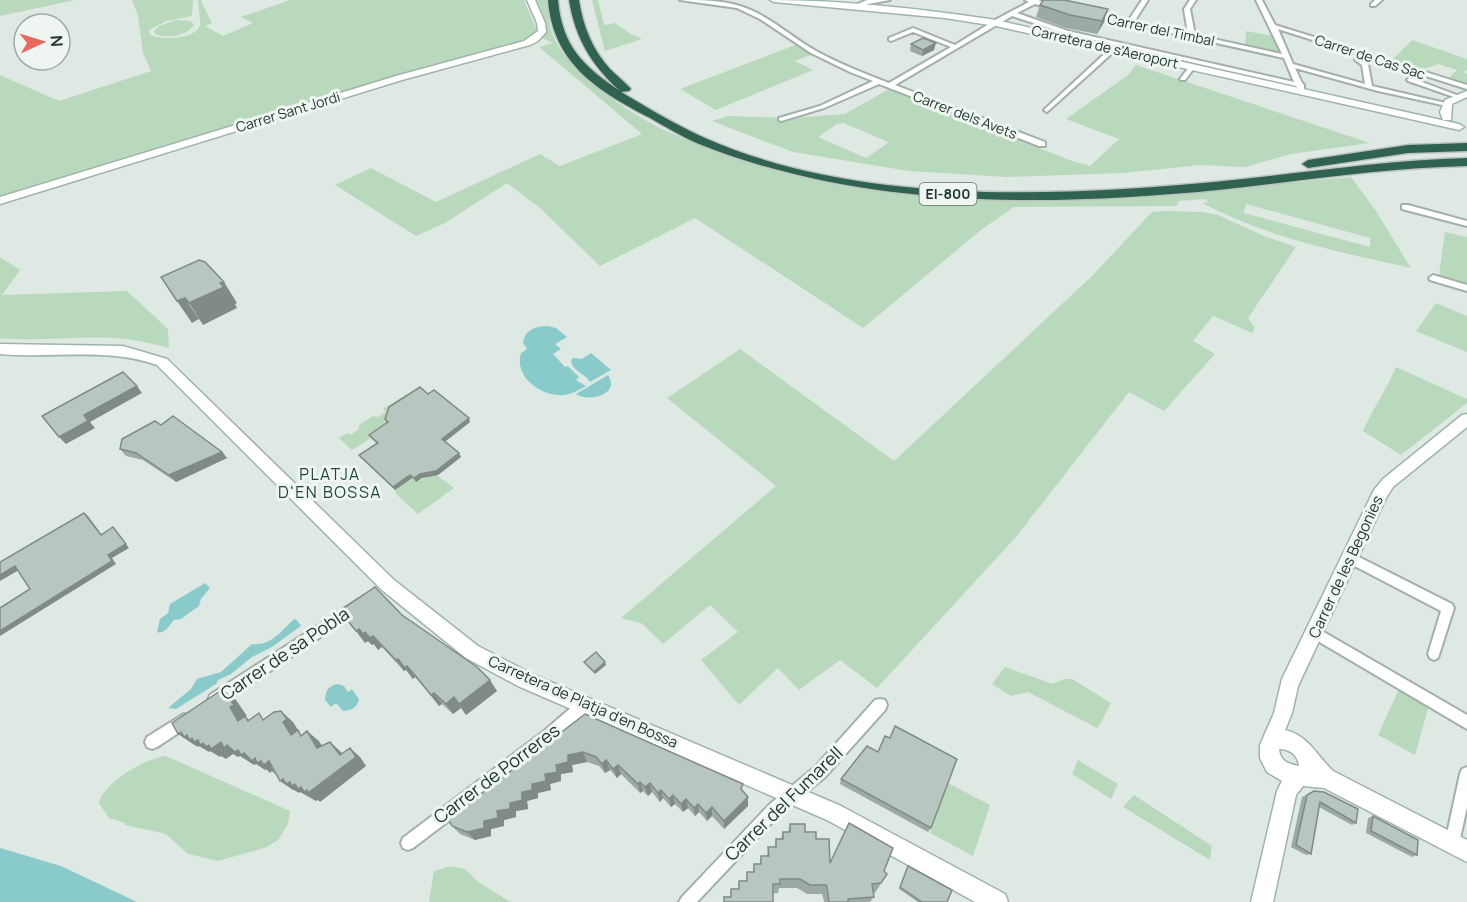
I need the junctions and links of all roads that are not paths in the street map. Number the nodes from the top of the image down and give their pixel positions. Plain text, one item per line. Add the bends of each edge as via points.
1 (531, 0) edge
2 (553, 0) edge
3 (565, 0) edge
4 (574, 0) edge
5 (586, 0) edge
6 (683, 0) edge
7 (698, 0) edge
8 (774, 0) edge
9 (887, 0) edge
10 (1145, 0) edge
11 (1192, 0) edge
12 (1259, 0) edge
13 (1379, 0) edge
14 (1033, 1) edge
15 (708, 2) junction
16 (733, 2) edge
17 (1373, 5) dead end
18 (854, 7) junction
19 (1059, 8) edge
20 (1080, 13) edge
21 (1013, 14) junction
22 (996, 23) junction
23 (1130, 23) junction
24 (1274, 26) junction
25 (1192, 37) junction
26 (891, 39) dead end
27 (1115, 46) junction
28 (957, 47) junction
29 (1358, 60) dead end
30 (1289, 61) junction
31 (1192, 67) junction
32 (1413, 77) dead end
33 (613, 79) junction
34 (1183, 80) dead end
35 (877, 82) junction
36 (889, 86) junction
37 (1369, 87) junction
38 (1467, 87) edge
39 (1302, 89) junction
40 (1463, 95) edge
41 (622, 97) junction
42 (1047, 110) dead end
43 (1447, 112) junction
44 (781, 119) dead end
45 (1432, 122) junction
46 (1464, 124) edge
47 (1042, 144) dead end
48 (1467, 147) edge
49 (1467, 155) edge
50 (1467, 162) edge
51 (1287, 170) junction
52 (1467, 170) edge
53 (1313, 174) junction
54 (0, 201) edge
55 (1405, 207) dead end
56 (1467, 224) edge
57 (1433, 278) dead end
58 (1467, 288) edge
59 (0, 349) edge
60 (1467, 419) edge
61 (1349, 557) junction
62 (381, 590) junction
63 (1315, 633) junction
64 (1434, 654) dead end
65 (585, 705) junction
66 (880, 705) dead end
67 (1283, 713) junction
68 (1467, 722) edge
69 (1273, 741) junction
70 (152, 742) dead end
71 (1296, 743) junction
72 (1467, 774) edge
73 (1295, 775) junction
74 (794, 794) junction
75 (408, 843) dead end
76 (1460, 847) edge
77 (687, 902) edge
78 (997, 902) edge
79 (1262, 902) edge

1 - 54 street, Carrer Sant Jordi via 542,32 527,43 378,84
2 - 41 highway via 564,44 599,82
3 - 41 highway, EI-800 via 571,34 581,54
4 - 33 highway, EI-800 via 584,42
5 - 33 highway via 594,35
6 - 15 street
7 - 15 street
8 - 18 street, Carretera de s'Aeroport
9 - 18 street
10 - 23 street
11 - 25 street via 1187,9
12 - 24 street
13 - 17 street
14 - 19 street
14 - 21 street
15 - 16 street, Carrer dels Avets
16 - 35 street, Carrer dels Avets via 833,62
18 - 22 street, Carretera de s'Aeroport
20 - 23 street, Carrer del Timbal
21 - 22 street
21 - 27 street, Carretera de s'Aeroport
22 - 27 street, Carretera de s'Aeroport
22 - 28 street
23 - 25 street, Carrer del Timbal
24 - 30 street
24 - 38 street, Carrer de Cas Sac
25 - 30 street, Carrer del Timbal
26 - 28 street via 913,30
27 - 31 street, Carretera de s'Aeroport
27 - 39 street, Carretera de s'Aeroport
27 - 42 street
28 - 36 street
29 - 37 street via 1365,64
30 - 37 street, Carrer del Timbal
30 - 39 street
31 - 34 street
31 - 39 street, Carretera de s'Aeroport
32 - 40 street via 1410,80
33 - 51 highway, EI-800 via 663,113 715,138 800,165 883,180 962,187 1072,188 1181,182
35 - 36 street, Carrer dels Avets
35 - 44 street via 822,107
36 - 47 street, Carrer dels Avets
37 - 43 street, Carrer del Timbal
39 - 45 street, Carretera de s'Aeroport
40 - 43 street
41 - 53 highway, EI-800 via 670,126 745,157 814,175 897,189 995,195 1101,194
43 - 45 street
43 - 46 street
45 - 46 street, Carretera de s'Aeroport
48 - 51 highway via 1374,153
49 - 51 highway, EI-800 via 1386,158
50 - 53 highway, EI-800
52 - 53 highway
55 - 56 street
57 - 58 street
59 - 62 street, Carretera de Platja d'en Bossa via 110,349 162,362
60 - 61 street, Carrer de les Begonies via 1388,483
61 - 63 street, Carrer de les Begonies
61 - 64 street via 1448,608
62 - 65 street, Carretera de Platja d'en Bossa via 472,652
62 - 70 street, Carrer de sa Pobla
63 - 67 street, Carrer de les Begonies via 1289,685
63 - 68 street
65 - 74 street, Carretera de Platja d'en Bossa
65 - 75 street, Carrer de Porreres
66 - 74 street, Carrer del Fumarell via 820,772
67 - 69 street, Carrer de les Begonies
67 - 71 street
69 - 71 street
69 - 73 street via 1269,752
71 - 73 street via 1306,753
72 - 76 street
73 - 76 street via 1326,778
73 - 79 street
74 - 77 street, Carrer del Fumarell
74 - 78 street, Carretera de Platja d'en Bossa

